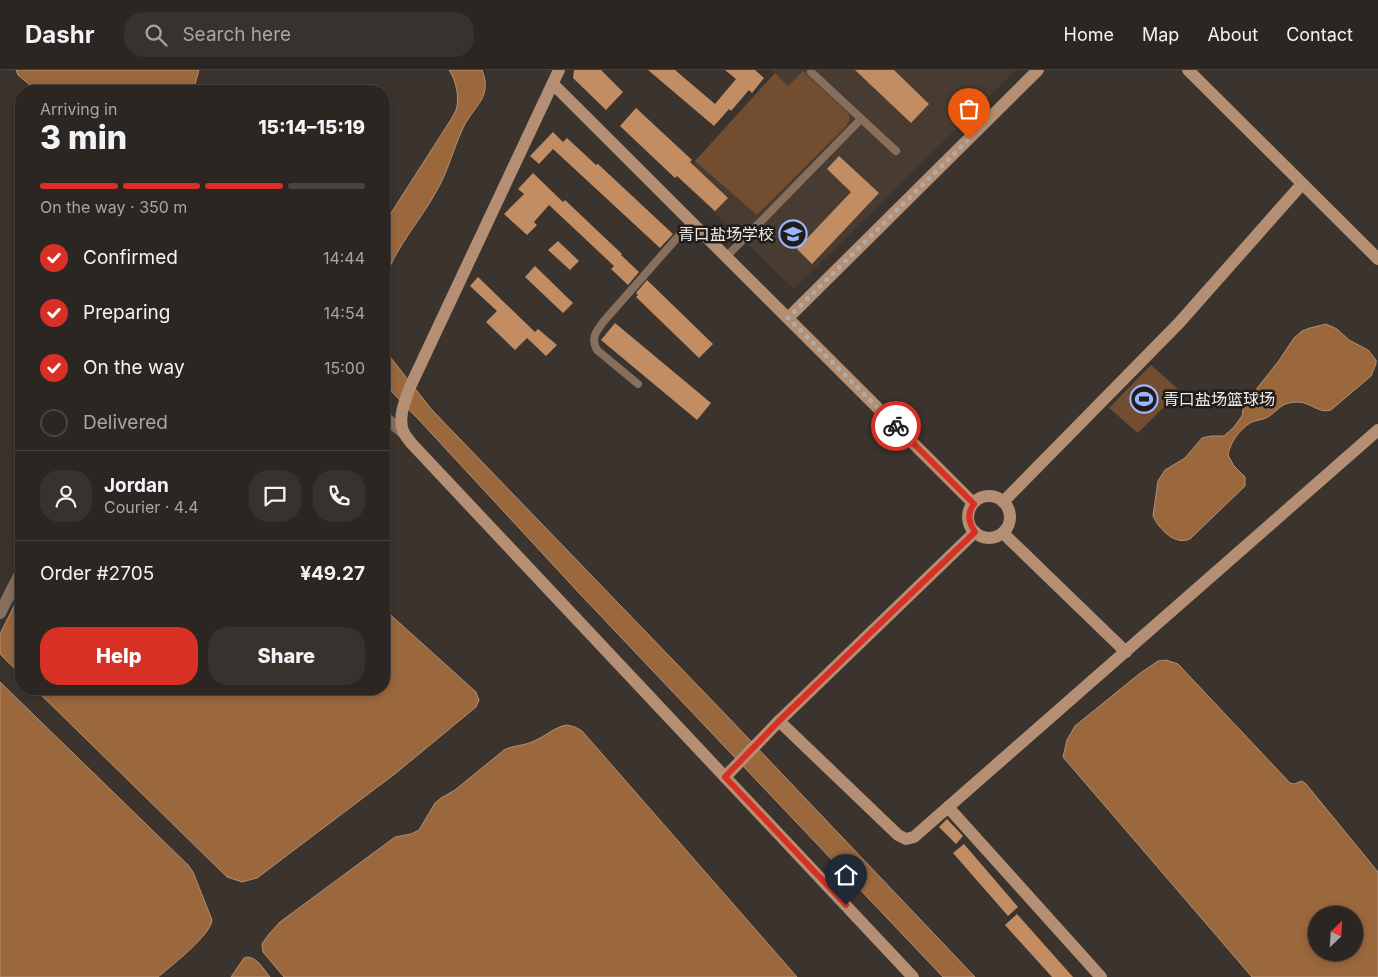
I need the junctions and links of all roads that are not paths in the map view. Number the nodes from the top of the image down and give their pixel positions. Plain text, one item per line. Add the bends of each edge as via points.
1 (559, 70) edge
2 (1038, 70) edge
3 (1188, 70) edge
4 (811, 72) dead end
5 (553, 84) junction
6 (861, 119) junction
7 (896, 151) dead end
8 (1302, 184) junction
9 (691, 222) junction
10 (727, 256) junction
11 (1378, 259) edge
12 (788, 318) junction
13 (638, 384) dead end
14 (390, 422) edge
15 (1378, 430) edge
16 (403, 432) junction
17 (1003, 502) junction
18 (974, 504) junction
19 (975, 532) junction
20 (1003, 532) junction
21 (15, 584) edge
22 (0, 613) edge
23 (1126, 652) junction
24 (779, 721) junction
25 (725, 777) junction
26 (948, 807) junction
27 (913, 977) edge
28 (1101, 977) edge

1 - 5 street
2 - 12 street
3 - 8 street
4 - 6 lane
5 - 9 street
5 - 16 street via 410,387 404,404
6 - 7 lane
6 - 10 lane
8 - 11 street
8 - 17 street via 1179,323
9 - 10 street
9 - 13 lane via 595,333 597,350
10 - 12 street
12 - 18 street
14 - 16 street
15 - 23 street
16 - 25 street
17 - 18 street via 988,496
17 - 20 street via 1010,517
18 - 19 street via 970,508 969,521
19 - 20 street via 992,538
19 - 24 street
20 - 23 street
21 - 22 street
23 - 26 street
24 - 25 street
24 - 26 street via 898,835 906,839 914,837
25 - 27 street
26 - 28 street

